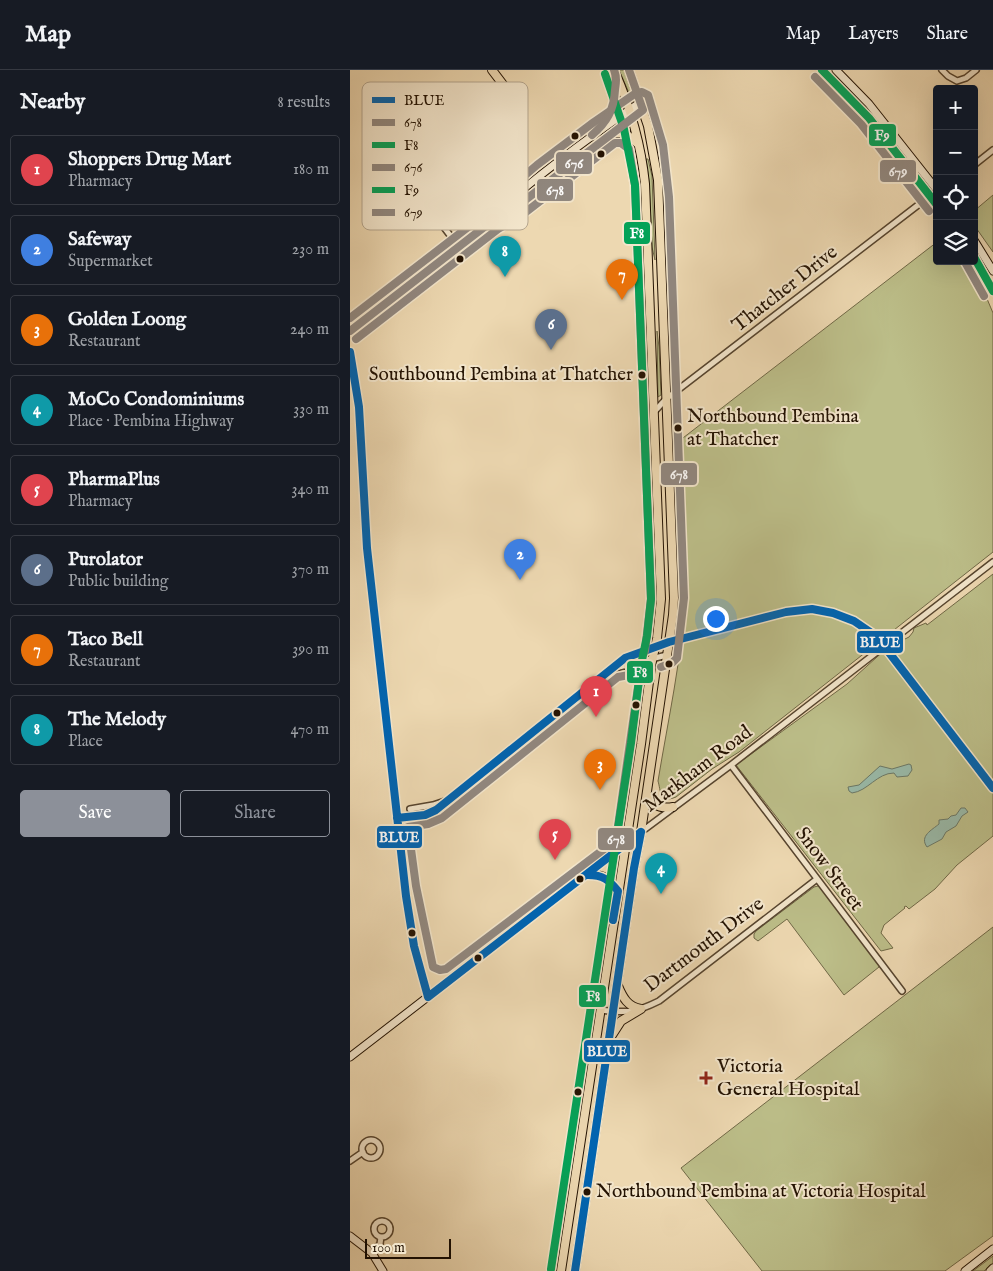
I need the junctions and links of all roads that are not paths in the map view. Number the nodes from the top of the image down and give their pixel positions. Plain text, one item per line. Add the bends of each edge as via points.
1 (492, 70) edge
2 (629, 70) edge
3 (822, 70) edge
4 (836, 70) edge
5 (942, 70) edge
6 (976, 70) edge
7 (615, 73) edge
8 (501, 82) edge
9 (642, 106) junction
10 (631, 114) junction
11 (600, 129) junction
12 (612, 133) junction
13 (638, 144) junction
14 (993, 150) edge
15 (978, 162) edge
16 (528, 185) edge
17 (933, 191) edge
18 (933, 192) edge
19 (933, 196) edge
20 (528, 198) edge
21 (447, 230) edge
22 (480, 230) edge
23 (460, 246) junction
24 (978, 247) edge
25 (978, 264) edge
26 (993, 271) edge
27 (993, 291) edge
28 (350, 331) edge
29 (666, 399) junction
30 (654, 413) junction
31 (993, 562) edge
32 (669, 642) junction
33 (655, 648) junction
34 (667, 655) junction
35 (654, 659) junction
36 (628, 666) junction
37 (614, 668) junction
38 (650, 679) junction
39 (731, 765) junction
40 (647, 793) junction
41 (448, 800) junction
42 (673, 807) junction
43 (410, 809) dead end
44 (411, 817) dead end
45 (641, 832) junction
46 (625, 845) junction
47 (588, 875) junction
48 (817, 878) junction
49 (618, 891) junction
50 (618, 985) junction
51 (902, 991) dead end
52 (641, 1009) junction
53 (600, 1010) junction
54 (614, 1012) junction
55 (610, 1038) junction
56 (350, 1057) edge
57 (585, 1108) junction
58 (599, 1112) junction
59 (363, 1152) dead end
60 (350, 1161) edge
61 (350, 1236) edge
62 (381, 1237) dead end
63 (993, 1249) edge
64 (372, 1253) junction
65 (993, 1268) edge
66 (383, 1271) edge
67 (561, 1271) edge
68 (575, 1271) edge
69 (965, 1271) edge
70 (990, 1271) edge

1 - 8 main road
2 - 9 main road
3 - 18 street via 860,106
4 - 17 street via 875,110
5 - 6 street via 957,81
7 - 10 main road
7 - 11 main road via 613,110
9 - 10 street
9 - 29 main road via 652,140 658,180
10 - 11 street
10 - 12 street
10 - 13 main road
11 - 16 street
12 - 13 main road via 625,133
12 - 20 street
13 - 30 main road via 645,184
14 - 15 street
19 - 29 street, Thatcher Drive
21 - 23 street
22 - 23 street
23 - 28 street
24 - 26 street
25 - 27 street
29 - 30 street, Thatcher Drive
29 - 32 main road via 674,598
30 - 33 main road via 661,598
31 - 39 street, Markham Road
32 - 33 street
32 - 34 main road
33 - 35 main road
33 - 37 street via 625,658
34 - 35 street
34 - 40 main road
35 - 36 street
35 - 38 main road
36 - 37 street
36 - 38 main road via 643,671
37 - 41 street
38 - 46 main road
39 - 42 street, Markham Road
39 - 48 street, Snow Street
40 - 42 main road via 658,807
40 - 45 main road
41 - 43 street
41 - 44 street via 429,815
42 - 45 street, Markham Road
45 - 46 street, Markham Road
45 - 50 main road
46 - 47 street, Markham Road
46 - 49 main road
47 - 49 main road via 606,877
47 - 56 street, Markham Road
48 - 51 street, Snow Street
48 - 52 street, Dartmouth Drive via 659,1001
49 - 53 main road
50 - 52 main road via 627,1003
50 - 54 main road
52 - 54 street, Dartmouth Drive via 628,1013
52 - 55 main road via 621,1021
53 - 54 street, Dartmouth Drive
53 - 57 main road
54 - 55 main road
55 - 58 main road
57 - 58 main road
57 - 67 main road
58 - 68 main road
59 - 60 street
61 - 64 street
62 - 64 street via 380,1244
63 - 69 street
64 - 66 street
65 - 70 street

